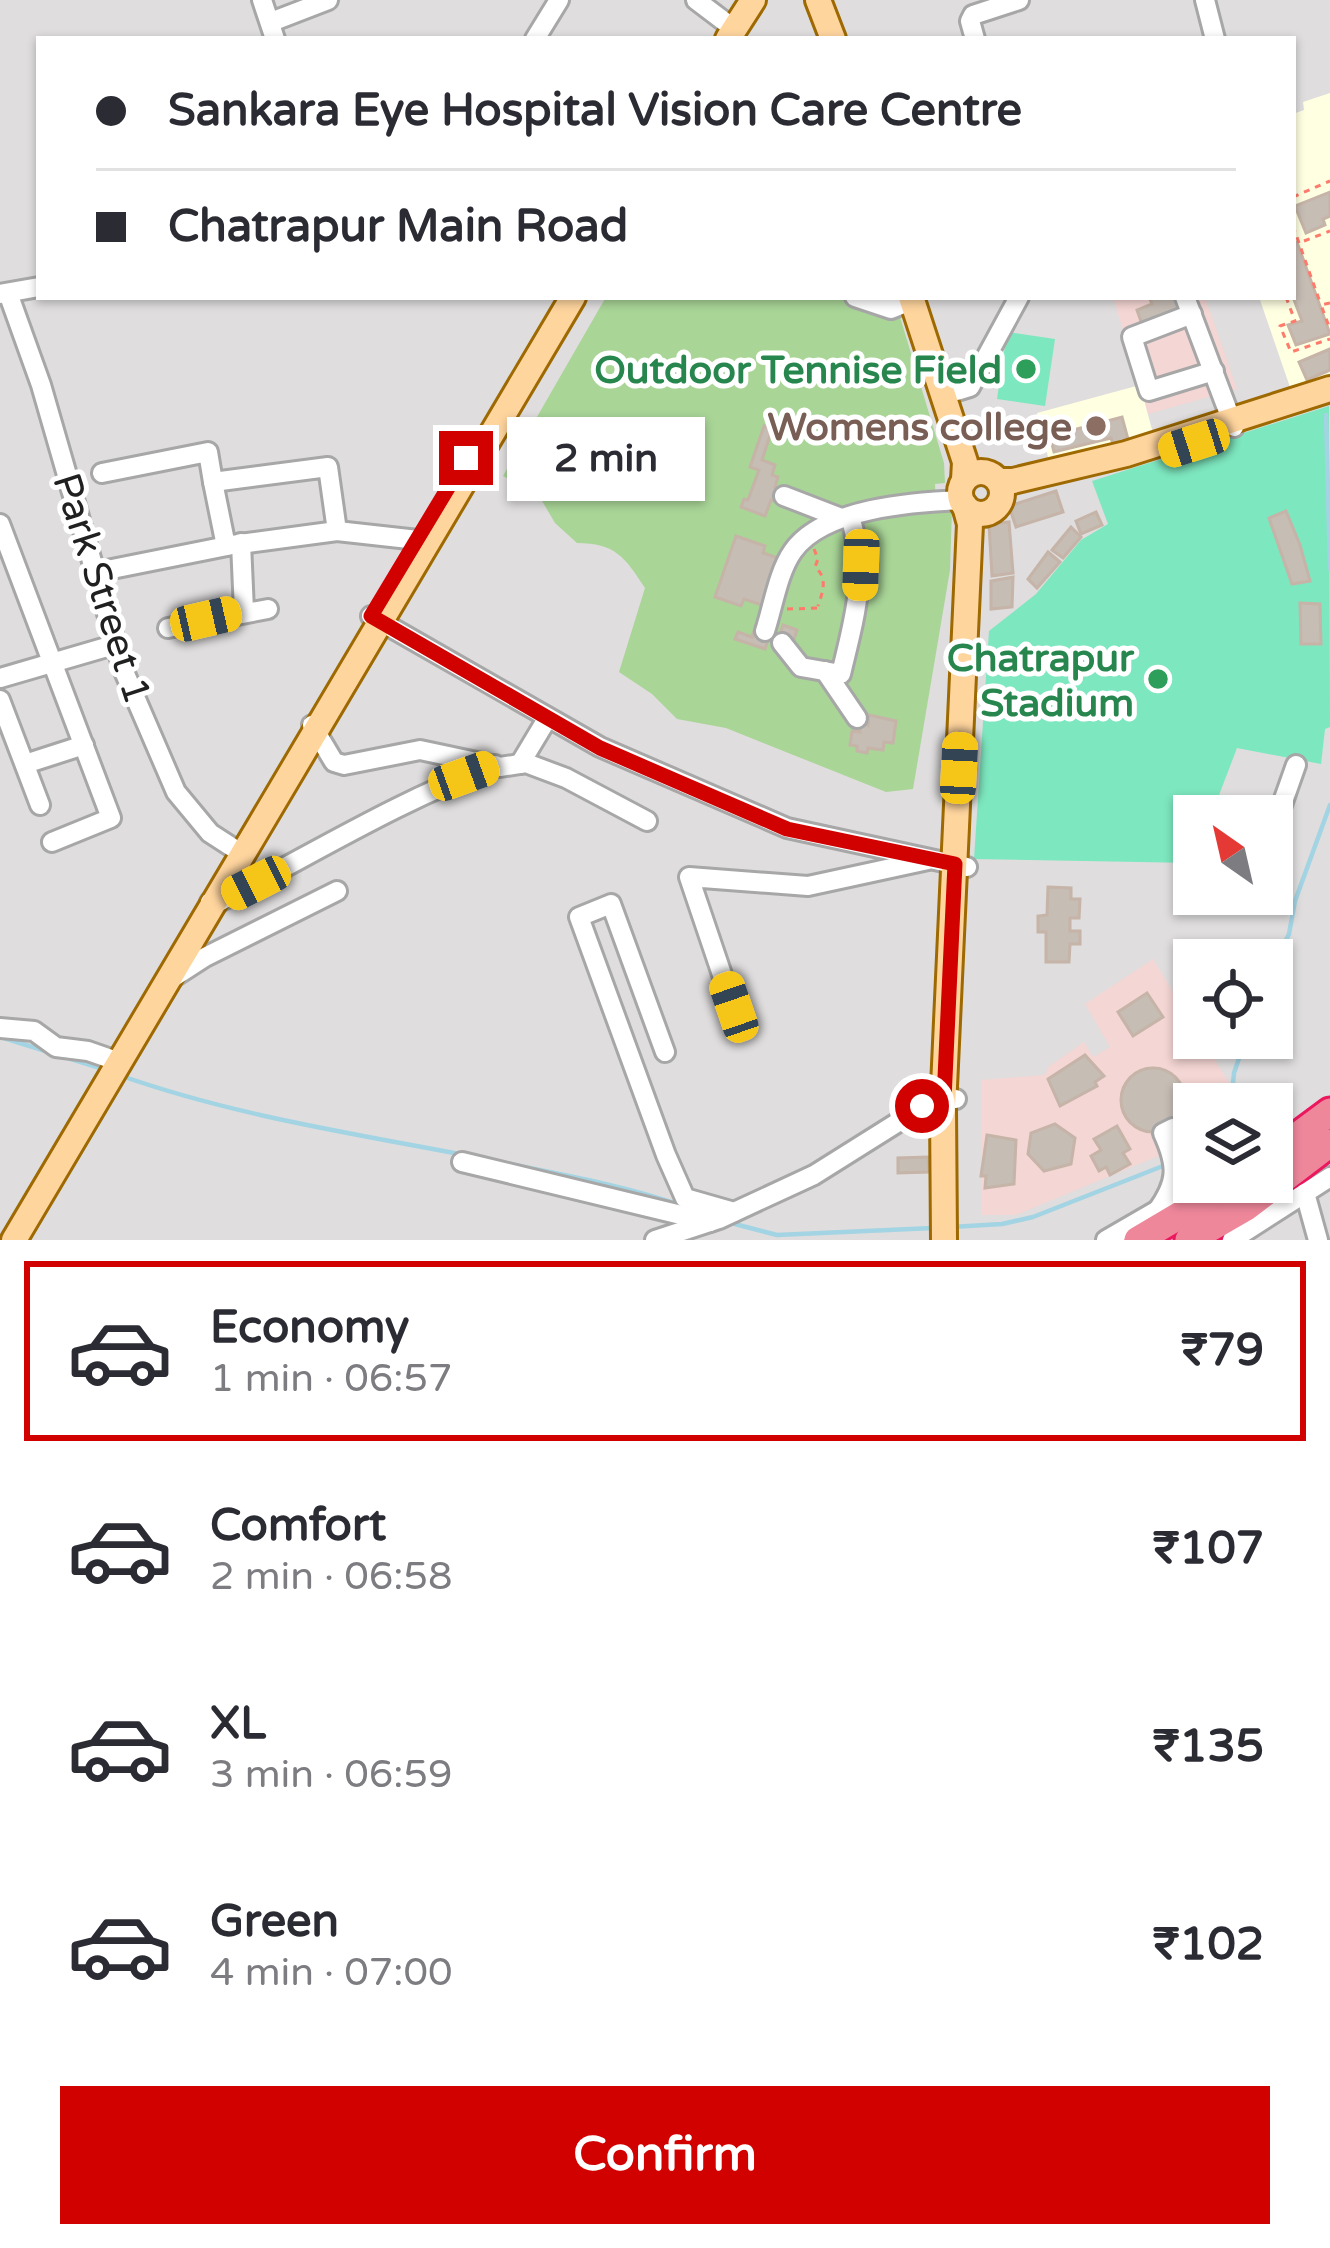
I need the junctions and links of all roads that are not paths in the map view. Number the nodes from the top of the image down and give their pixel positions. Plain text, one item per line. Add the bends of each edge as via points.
1 (262, 0) edge
2 (328, 0) edge
3 (559, 0) edge
4 (696, 0) edge
5 (753, 0) edge
6 (809, 0) edge
7 (818, 0) edge
8 (1019, 0) edge
9 (1205, 0) edge
10 (726, 25) edge
11 (273, 30) edge
12 (537, 36) edge
13 (822, 36) edge
14 (831, 36) edge
15 (974, 36) edge
16 (1214, 36) edge
17 (36, 288) edge
18 (4, 294) edge
19 (559, 300) edge
20 (571, 300) edge
21 (864, 300) edge
22 (1017, 300) edge
23 (911, 304) edge
24 (1188, 306) edge
25 (1214, 371) junction
26 (1330, 388) edge
27 (957, 392) junction
28 (1330, 400) edge
29 (1233, 425) junction
30 (102, 473) dead end
31 (213, 482) junction
32 (981, 494) junction
33 (784, 496) dead end
34 (846, 517) junction
35 (0, 524) edge
36 (337, 531) junction
37 (423, 539) junction
38 (234, 544) junction
39 (97, 572) junction
40 (268, 609) dead end
41 (244, 610) junction
42 (376, 619) junction
43 (168, 628) dead end
44 (117, 644) junction
45 (51, 662) junction
46 (825, 671) junction
47 (0, 678) edge
48 (0, 700) edge
49 (547, 718) junction
50 (857, 718) dead end
51 (313, 726) junction
52 (84, 745) junction
53 (25, 764) junction
54 (520, 764) junction
55 (495, 765) junction
56 (1296, 765) dead end
57 (1285, 795) edge
58 (40, 805) dead end
59 (646, 821) dead end
60 (52, 842) dead end
61 (239, 853) junction
62 (952, 863) junction
63 (337, 890) dead end
64 (210, 902) junction
65 (166, 977) junction
66 (734, 1007) dead end
67 (0, 1028) edge
68 (665, 1052) dead end
69 (110, 1069) junction
70 (950, 1099) junction
71 (1330, 1099) edge
72 (1330, 1112) edge
73 (1293, 1125) edge
74 (1293, 1139) edge
75 (1330, 1143) edge
76 (462, 1162) dead end
77 (1330, 1177) edge
78 (1173, 1185) edge
79 (1305, 1193) junction
80 (1173, 1201) edge
81 (1201, 1203) edge
82 (1156, 1211) junction
83 (734, 1212) junction
84 (710, 1222) junction
85 (948, 1227) edge
86 (3, 1240) edge
87 (14, 1240) edge
88 (655, 1240) edge
89 (1106, 1240) edge
90 (1138, 1240) edge
91 (1189, 1240) edge
92 (1232, 1240) edge
93 (1318, 1240) edge

1 - 11 street
2 - 11 street
3 - 12 street
4 - 10 street
5 - 10 main road
6 - 13 main road
7 - 14 main road
8 - 15 street via 974,15
9 - 16 street
17 - 18 street
18 - 39 street, Park Street 1 via 41,385
19 - 37 main road
20 - 37 main road
21 - 23 street via 891,309
22 - 27 street via 970,386
23 - 27 main road
23 - 32 main road
24 - 25 street
24 - 25 street via 1132,337 1149,391
25 - 29 street
26 - 29 main road
27 - 32 main road via 980,458
28 - 29 main road
29 - 32 main road
30 - 31 street via 208,452
31 - 36 street via 328,467
31 - 38 street
32 - 34 street
32 - 62 main road
33 - 34 street
34 - 46 street via 861,565 860,596 842,674
34 - 46 street via 794,548 773,605 773,637 801,667
35 - 45 street
36 - 37 street
36 - 38 street
37 - 42 main road
38 - 39 street
38 - 41 street
39 - 44 street, Park Street 1
40 - 41 street
41 - 43 street
42 - 49 street
42 - 51 main road
44 - 45 street
44 - 61 street, Park Street 1 via 176,792 209,833
45 - 47 street
45 - 52 street
46 - 50 street
48 - 53 street
49 - 54 street
49 - 62 street via 787,829
51 - 55 street via 344,765 420,750
51 - 61 main road
52 - 53 street
52 - 60 street via 111,818
53 - 58 street
54 - 55 street
54 - 59 street via 566,778
55 - 64 street via 433,787
56 - 57 street
61 - 64 main road
62 - 66 street via 808,886 689,877
62 - 70 main road
63 - 65 street
64 - 65 main road
65 - 69 main road
67 - 69 street via 88,1051
68 - 83 street via 611,904 579,917 685,1198
69 - 86 main road
69 - 87 main road
70 - 83 street via 922,1106 814,1175
70 - 85 main road
71 - 73 street
72 - 74 highway
75 - 91 highway
76 - 84 street
77 - 79 street
78 - 82 street
79 - 92 street
79 - 93 street
80 - 82 street
81 - 90 highway
82 - 89 street
83 - 84 street
84 - 88 street

